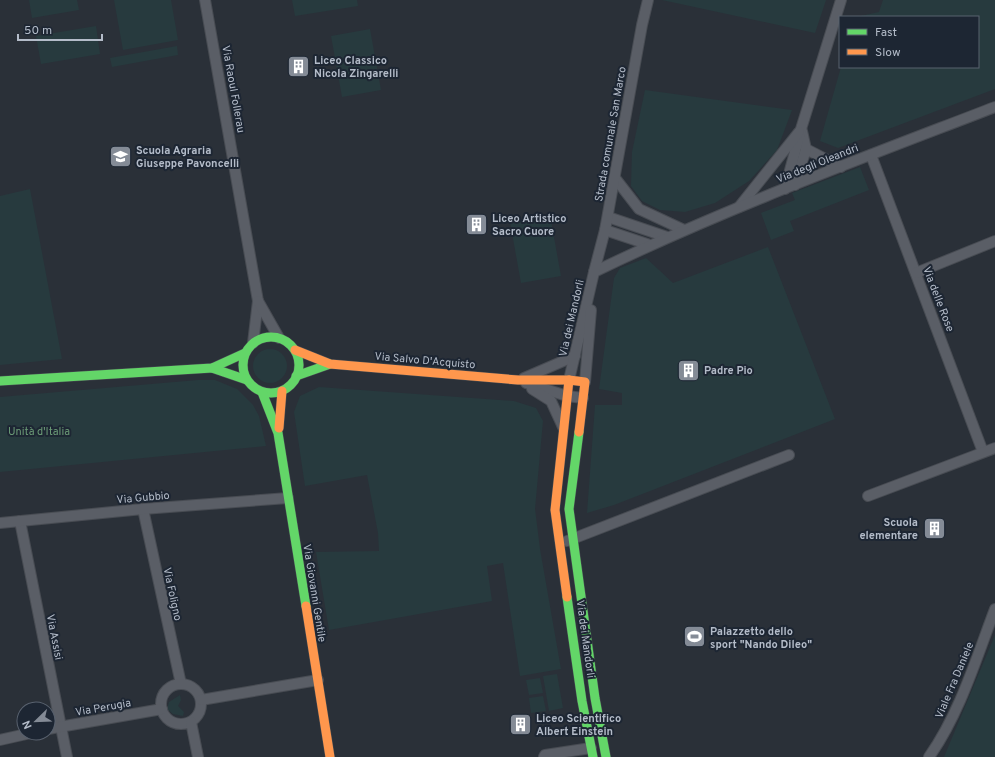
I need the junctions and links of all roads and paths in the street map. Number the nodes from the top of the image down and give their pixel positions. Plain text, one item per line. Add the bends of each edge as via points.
1 (205, 0) edge
2 (648, 0) edge
3 (841, 0) edge
4 (995, 106) edge
5 (801, 129) junction
6 (806, 149) junction
7 (871, 155) junction
8 (841, 167) junction
9 (615, 178) junction
10 (795, 185) junction
11 (785, 189) junction
12 (738, 208) junction
13 (608, 217) junction
14 (605, 230) junction
15 (684, 230) junction
16 (667, 237) junction
17 (995, 241) edge
18 (650, 245) junction
19 (594, 272) junction
20 (916, 273) junction
21 (258, 301) junction
22 (279, 338) junction
23 (253, 343) junction
24 (294, 350) junction
25 (245, 354) junction
26 (575, 356) junction
27 (330, 364) junction
28 (212, 368) junction
29 (296, 376) junction
30 (246, 380) junction
31 (518, 380) junction
32 (569, 380) junction
33 (0, 381) edge
34 (585, 382) junction
35 (282, 391) junction
36 (262, 392) junction
37 (567, 396) junction
38 (583, 398) junction
39 (563, 426) junction
40 (278, 433) junction
41 (995, 448) edge
42 (983, 452) junction
43 (789, 455) dead end
44 (868, 496) dead end
45 (288, 498) junction
46 (143, 509) junction
47 (20, 521) junction
48 (0, 523) edge
49 (572, 539) junction
50 (560, 543) junction
51 (995, 609) edge
52 (318, 680) junction
53 (181, 684) junction
54 (201, 700) junction
55 (162, 709) junction
56 (191, 722) junction
57 (61, 726) junction
58 (56, 727) edge
59 (16, 736) edge
60 (0, 740) edge
61 (592, 753) edge
62 (68, 757) edge
63 (198, 757) edge
64 (330, 757) edge
65 (544, 757) edge
66 (606, 757) edge
67 (929, 757) edge

1 - 21 street, Via Raoul Follerau
2 - 9 street, Strada comunale San Marco
3 - 5 street
4 - 7 street, Via degli Oleandri
5 - 6 street
5 - 11 street
5 - 12 street
6 - 8 street
6 - 10 street
7 - 8 street, Via degli Oleandri
7 - 20 street, Via delle Rose
8 - 10 street, Via degli Oleandri
9 - 13 street, Strada comunale San Marco
9 - 15 street via 639,209
10 - 11 street, Via degli Oleandri
11 - 12 street, Via degli Oleandri
12 - 15 street, Via degli Oleandri
13 - 14 street, Strada comunale San Marco
13 - 16 street
14 - 18 street
14 - 19 street, Strada comunale San Marco
15 - 16 street, Via degli Oleandri
16 - 18 street, Via degli Oleandri
17 - 20 street
18 - 19 street, Via degli Oleandri
19 - 26 street, Via dei Mandorli
19 - 34 street, Via dei Mandorli
20 - 42 street, Via delle Rose
21 - 22 street, Via Raoul Follerau
21 - 23 street, Via Raoul Follerau
22 - 23 street via 265,337
22 - 24 street
23 - 25 street
24 - 27 street, Via Salvo D'Acquisto
24 - 29 street via 299,363
25 - 28 street
25 - 30 street via 242,367
26 - 31 street
26 - 32 street, Via dei Mandorli
27 - 29 street, Via Salvo D'Acquisto
27 - 31 street, Via Salvo D'Acquisto
28 - 30 street
28 - 33 street
29 - 35 street
30 - 36 street
31 - 32 street, Via Salvo D'Acquisto
31 - 37 street, Via Salvo D'Acquisto
31 - 39 street via 551,401
32 - 34 street, Via Salvo D'Acquisto
32 - 37 street, Via dei Mandorli
34 - 38 street, Via dei Mandorli
35 - 36 street
35 - 40 street, Via Giovanni Gentile
36 - 40 street, Via Giovanni Gentile
37 - 38 street, Via Salvo D'Acquisto
37 - 39 street, Via dei Mandorli
38 - 49 street, Via dei Mandorli via 568,509
39 - 50 street, Via dei Mandorli via 556,510
40 - 45 street, Via Giovanni Gentile
41 - 42 street
42 - 44 street
43 - 49 street
45 - 46 street, Via Gubbio
45 - 52 street, Via Giovanni Gentile
46 - 47 street, Via Gubbio
46 - 53 street, Via Foligno
47 - 48 street, Via Gubbio
47 - 57 street, Via Assisi
49 - 50 street
49 - 66 street, Via dei Mandorli
50 - 61 street, Via dei Mandorli via 582,701
51 - 67 street, Viale Fra Daniele via 956,709
52 - 54 street
52 - 64 street, Via Giovanni Gentile
53 - 54 street via 194,688
53 - 55 street via 165,692 162,697
54 - 56 street via 200,712
55 - 56 street via 164,715 173,723
55 - 57 street, Via Perugia
56 - 63 street
57 - 58 street, Via Perugia
57 - 62 street, Via Assisi
59 - 60 street
61 - 65 street

